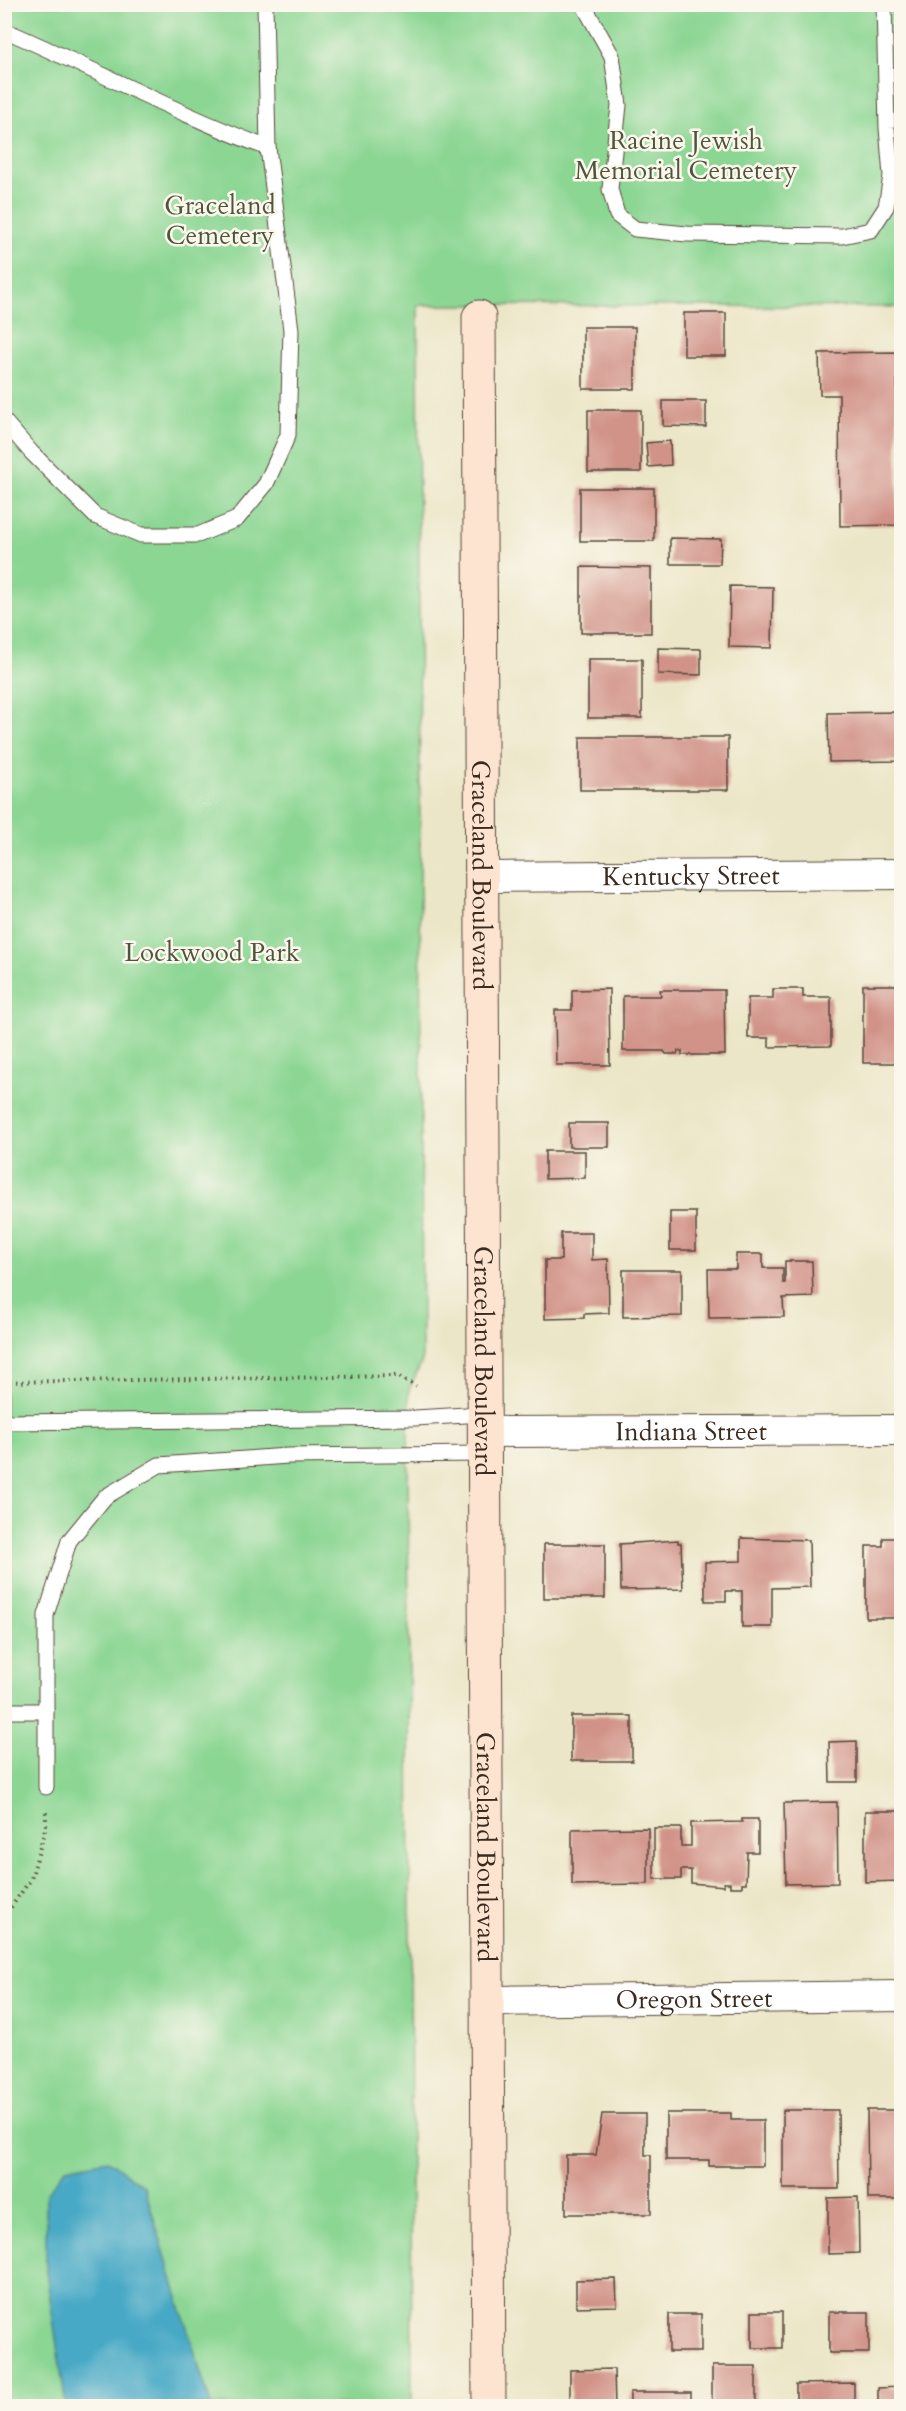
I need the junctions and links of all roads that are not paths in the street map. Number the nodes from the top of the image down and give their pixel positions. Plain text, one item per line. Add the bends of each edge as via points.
1 (265, 4) edge
2 (583, 4) edge
3 (884, 4) edge
4 (4, 30) edge
5 (267, 148) junction
6 (479, 317) dead end
7 (4, 421) edge
8 (902, 874) edge
9 (482, 878) junction
10 (4, 1422) edge
11 (902, 1430) edge
12 (483, 1433) junction
13 (4, 1711) edge
14 (46, 1711) junction
15 (46, 1787) road end
16 (902, 1996) edge
17 (487, 2001) junction
18 (489, 2406) edge

1 - 5 lane
2 - 3 lane via 612,56 619,105 610,189 617,215 635,229 687,234 830,236 871,230 886,207 891,176
4 - 5 lane
5 - 7 lane via 291,330 288,435 266,484 237,519 198,535 141,535 95,516
6 - 9 street, Graceland Boulevard
8 - 9 street, Kentucky Street
9 - 12 street, Graceland Boulevard
10 - 12 lane via 415,1418
11 - 12 street, Indiana Street
12 - 14 lane via 288,1456 159,1465 105,1497 69,1541 46,1615
12 - 17 street, Graceland Boulevard
13 - 14 lane
14 - 15 lane
16 - 17 street, Oregon Street
17 - 18 street, Graceland Boulevard

